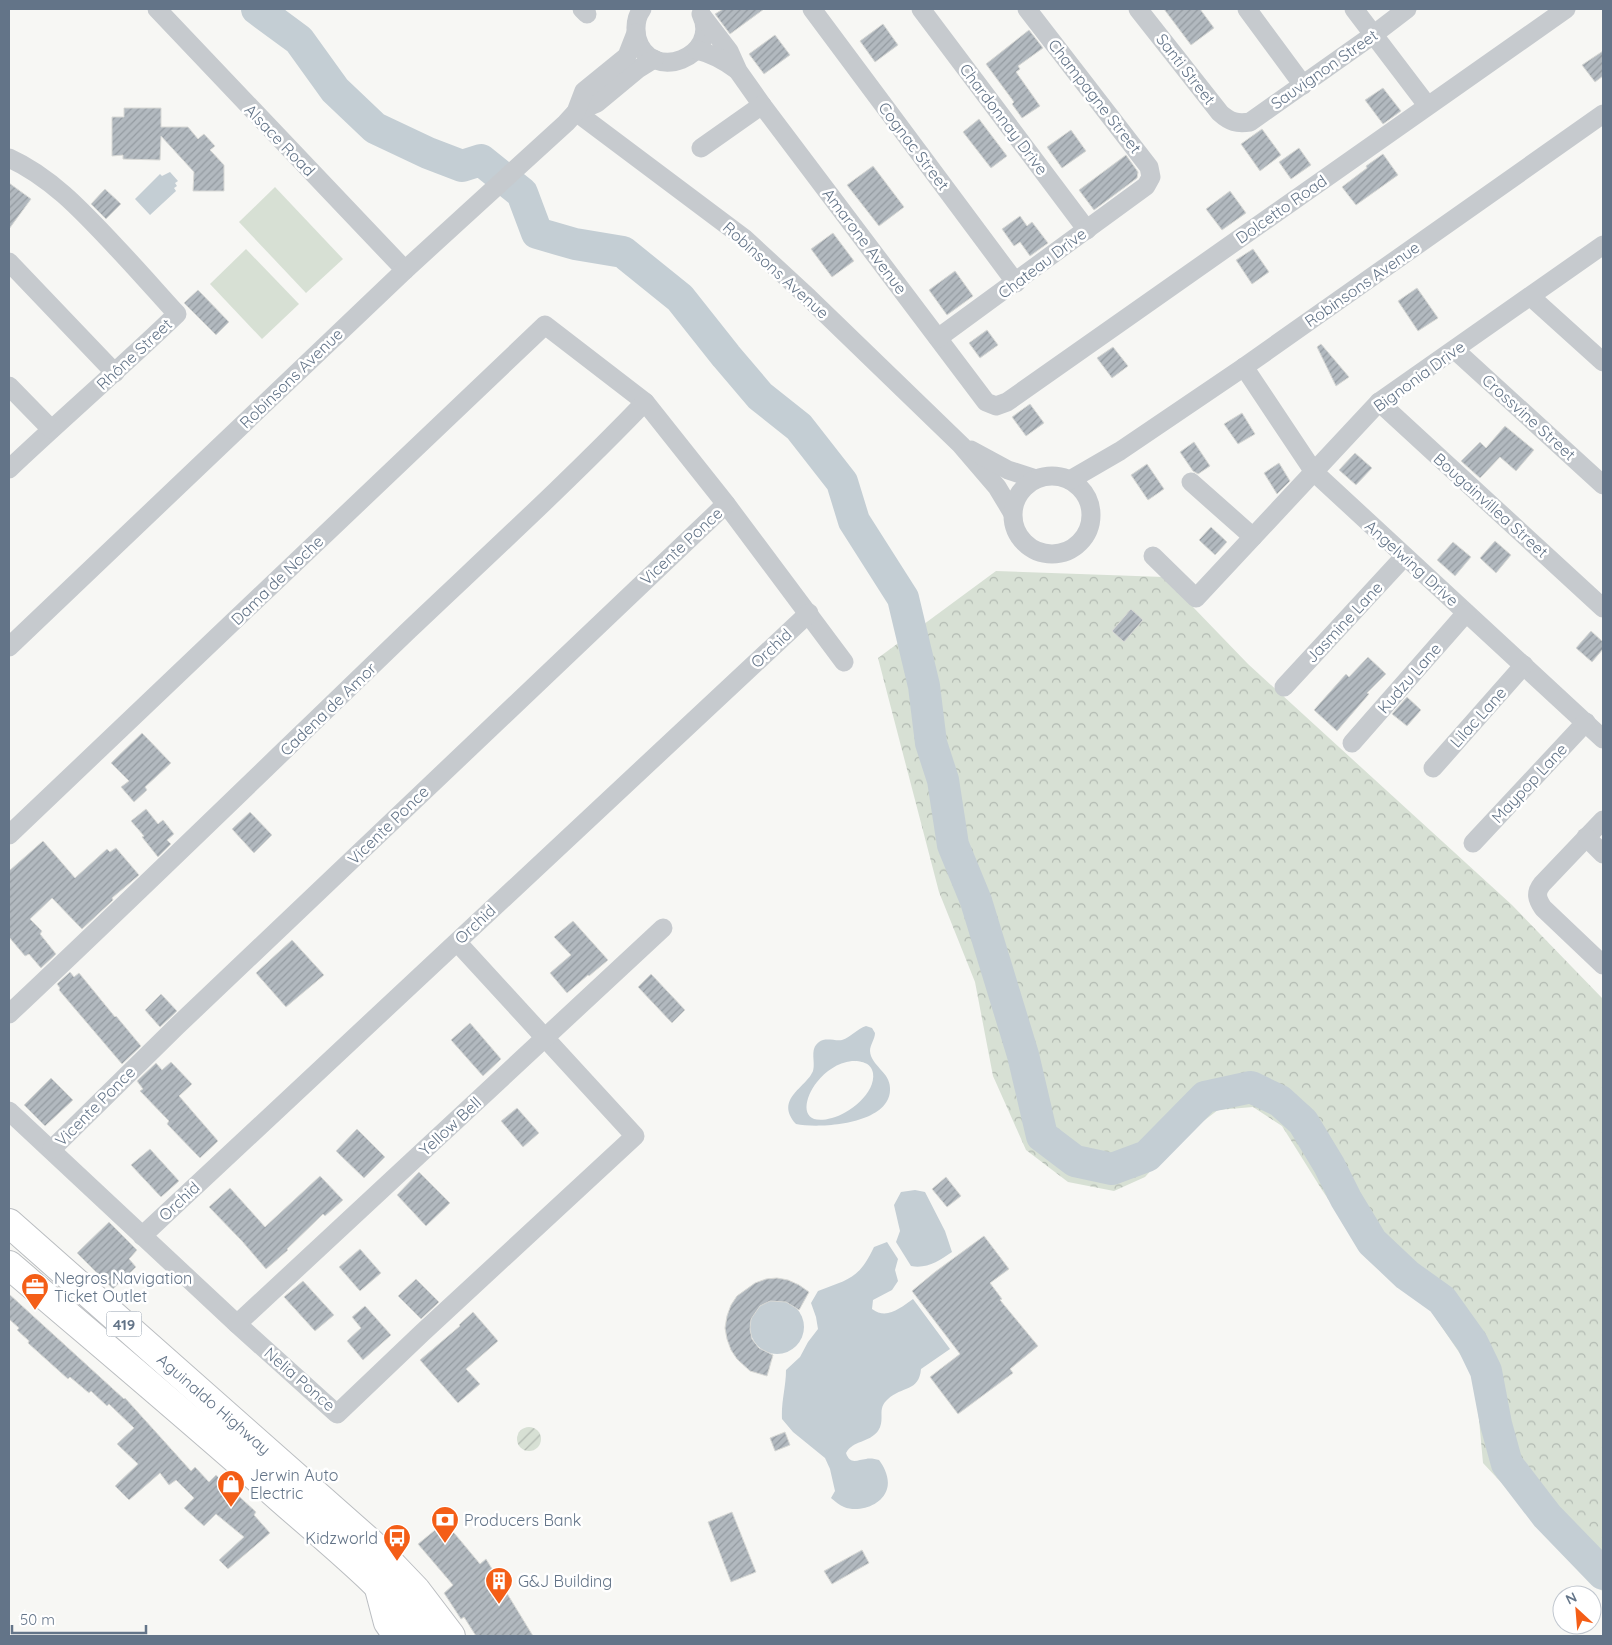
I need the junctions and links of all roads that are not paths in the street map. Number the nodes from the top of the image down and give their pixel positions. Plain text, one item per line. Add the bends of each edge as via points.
1 (157, 9) edge
2 (642, 9) edge
3 (812, 9) edge
4 (921, 9) edge
5 (1027, 9) edge
6 (1138, 9) edge
7 (1247, 9) edge
8 (1354, 9) edge
9 (1407, 9) edge
10 (1566, 9) edge
11 (700, 13) edge
12 (636, 33) junction
13 (1373, 35) junction
14 (697, 50) junction
15 (654, 59) junction
16 (738, 71) junction
17 (1303, 84) junction
18 (762, 105) junction
19 (1427, 105) junction
20 (1603, 114) edge
21 (571, 118) junction
22 (1238, 124) joint
23 (701, 148) dead end
24 (9, 158) edge
25 (1146, 186) joint
26 (1087, 230) junction
27 (1603, 245) edge
28 (9, 262) edge
29 (405, 270) junction
30 (1016, 283) junction
31 (1531, 297) junction
32 (938, 338) junction
33 (1455, 350) junction
34 (1603, 362) edge
35 (1244, 367) junction
36 (115, 373) junction
37 (9, 386) edge
38 (646, 402) junction
39 (1379, 402) junction
40 (996, 406) joint
41 (51, 429) junction
42 (961, 445) junction
43 (1120, 451) junction
44 (9, 469) edge
45 (1314, 472) junction
46 (1036, 479) junction
47 (1070, 480) junction
48 (1191, 482) dead end
49 (1603, 485) edge
50 (1087, 498) junction
51 (726, 504) junction
52 (1012, 512) junction
53 (1253, 537) junction
54 (1153, 556) dead end
55 (1404, 557) junction
56 (1603, 608) edge
57 (809, 613) junction
58 (1466, 613) junction
59 (9, 647) edge
60 (844, 662) dead end
61 (1524, 665) junction
62 (1284, 687) dead end
63 (1586, 722) junction
64 (1603, 739) edge
65 (1352, 742) dead end
66 (1433, 768) dead end
67 (1603, 820) edge
68 (9, 835) edge
69 (1586, 838) junction
70 (1473, 843) dead end
71 (1603, 854) edge
72 (663, 928) dead end
73 (457, 942) junction
74 (1603, 965) edge
75 (9, 1014) edge
76 (545, 1037) junction
77 (9, 1111) edge
78 (52, 1149) junction
79 (9, 1223) edge
80 (142, 1236) junction
81 (9, 1265) edge
82 (237, 1324) junction
83 (376, 1585) junction
84 (395, 1636) edge
85 (424, 1636) edge
86 (451, 1636) edge

1 - 29 street, Alsace Road
2 - 12 street, Robinsons Avenue via 636,22
3 - 30 street, Cognac Street
4 - 26 street, Chardonnay Drive
5 - 25 street, Champagne Street via 1149,167 1151,177
6 - 22 street, Santi Street via 1220,113
7 - 17 street
8 - 13 street
9 - 13 street, Sauvignon Street
10 - 19 street, Dolcetto Road
11 - 14 street via 705,29
11 - 16 street, Amarone Avenue via 729,51
12 - 15 street via 642,48
12 - 21 street, Robinsons Avenue via 627,56 584,90
13 - 17 street, Sauvignon Street
13 - 19 street
14 - 15 street via 677,62 665,63
14 - 16 street, Amarone Avenue via 722,59
15 - 21 street, Robinsons Avenue via 597,103
16 - 18 street, Amarone Avenue
17 - 22 street, Sauvignon Street via 1250,122
18 - 23 street
18 - 32 street, Amarone Avenue
19 - 40 street, Dolcetto Road via 1007,402
20 - 35 street, Robinsons Avenue
21 - 29 street, Robinsons Avenue
21 - 42 street, Robinsons Avenue via 744,238
24 - 36 street, Rhône Street via 60,190 177,314
25 - 26 street, Chateau Drive
26 - 30 street, Chateau Drive
27 - 31 street, Bignonia Drive
28 - 36 street
29 - 59 street, Robinsons Avenue
30 - 32 street, Chateau Drive
31 - 33 street, Bignonia Drive
31 - 34 street
32 - 40 street, Amarone Avenue via 986,402
33 - 39 street, Bignonia Drive
33 - 49 street, Crossvine Street
35 - 43 street, Robinsons Avenue
35 - 45 street, Angelwing Drive
36 - 41 street, Rhône Street
37 - 41 street
38 - 51 street
38 - 68 street, Dama de Noche via 545,326
38 - 75 street, Cadena de Amor via 579,470
39 - 45 street, Bignonia Drive
39 - 56 street, Bougainvillea Street
41 - 44 street, Rhône Street
42 - 46 street, Robinsons Avenue via 1008,470
42 - 52 street, Robinsons Avenue via 997,487
43 - 47 street, Robinsons Avenue
43 - 50 street, Robinsons Avenue
45 - 53 street, Bignonia Drive
45 - 55 street, Angelwing Drive
46 - 47 street via 1059,476
46 - 52 street via 1019,492
47 - 50 street
48 - 53 street
50 - 52 street via 1091,510 1090,523 1077,545 1065,552 1040,552 1028,546 1019,537
51 - 57 street
51 - 78 street, Vicente Ponce via 184,1019
53 - 54 street, Bignonia Drive via 1196,598
55 - 58 street, Angelwing Drive
55 - 62 street, Jasmine Lane
57 - 60 street
57 - 73 street, Orchid
58 - 61 street, Angelwing Drive
58 - 65 street, Kudzu Lane
61 - 63 street, Angelwing Drive
61 - 66 street, Lilac Lane
63 - 64 street, Angelwing Drive
63 - 70 street, Maypop Lane
67 - 69 street
69 - 71 street
69 - 74 street via 1542,884 1537,896 1543,908
72 - 76 street, Yellow Bell
73 - 76 street
73 - 80 street, Orchid
76 - 82 street, Yellow Bell
76 - 82 street, Nelia Ponce via 635,1136 337,1414
77 - 78 street, Nelia Ponce
78 - 80 street, Nelia Ponce
79 - 86 highway, Aguinaldo Highway / 419 via 372,1544 416,1590
80 - 82 street, Nelia Ponce
81 - 83 highway, Aguinaldo Highway / 419 via 222,1446
83 - 84 main road via 386,1623
83 - 85 highway, Aguinaldo Highway / 419

